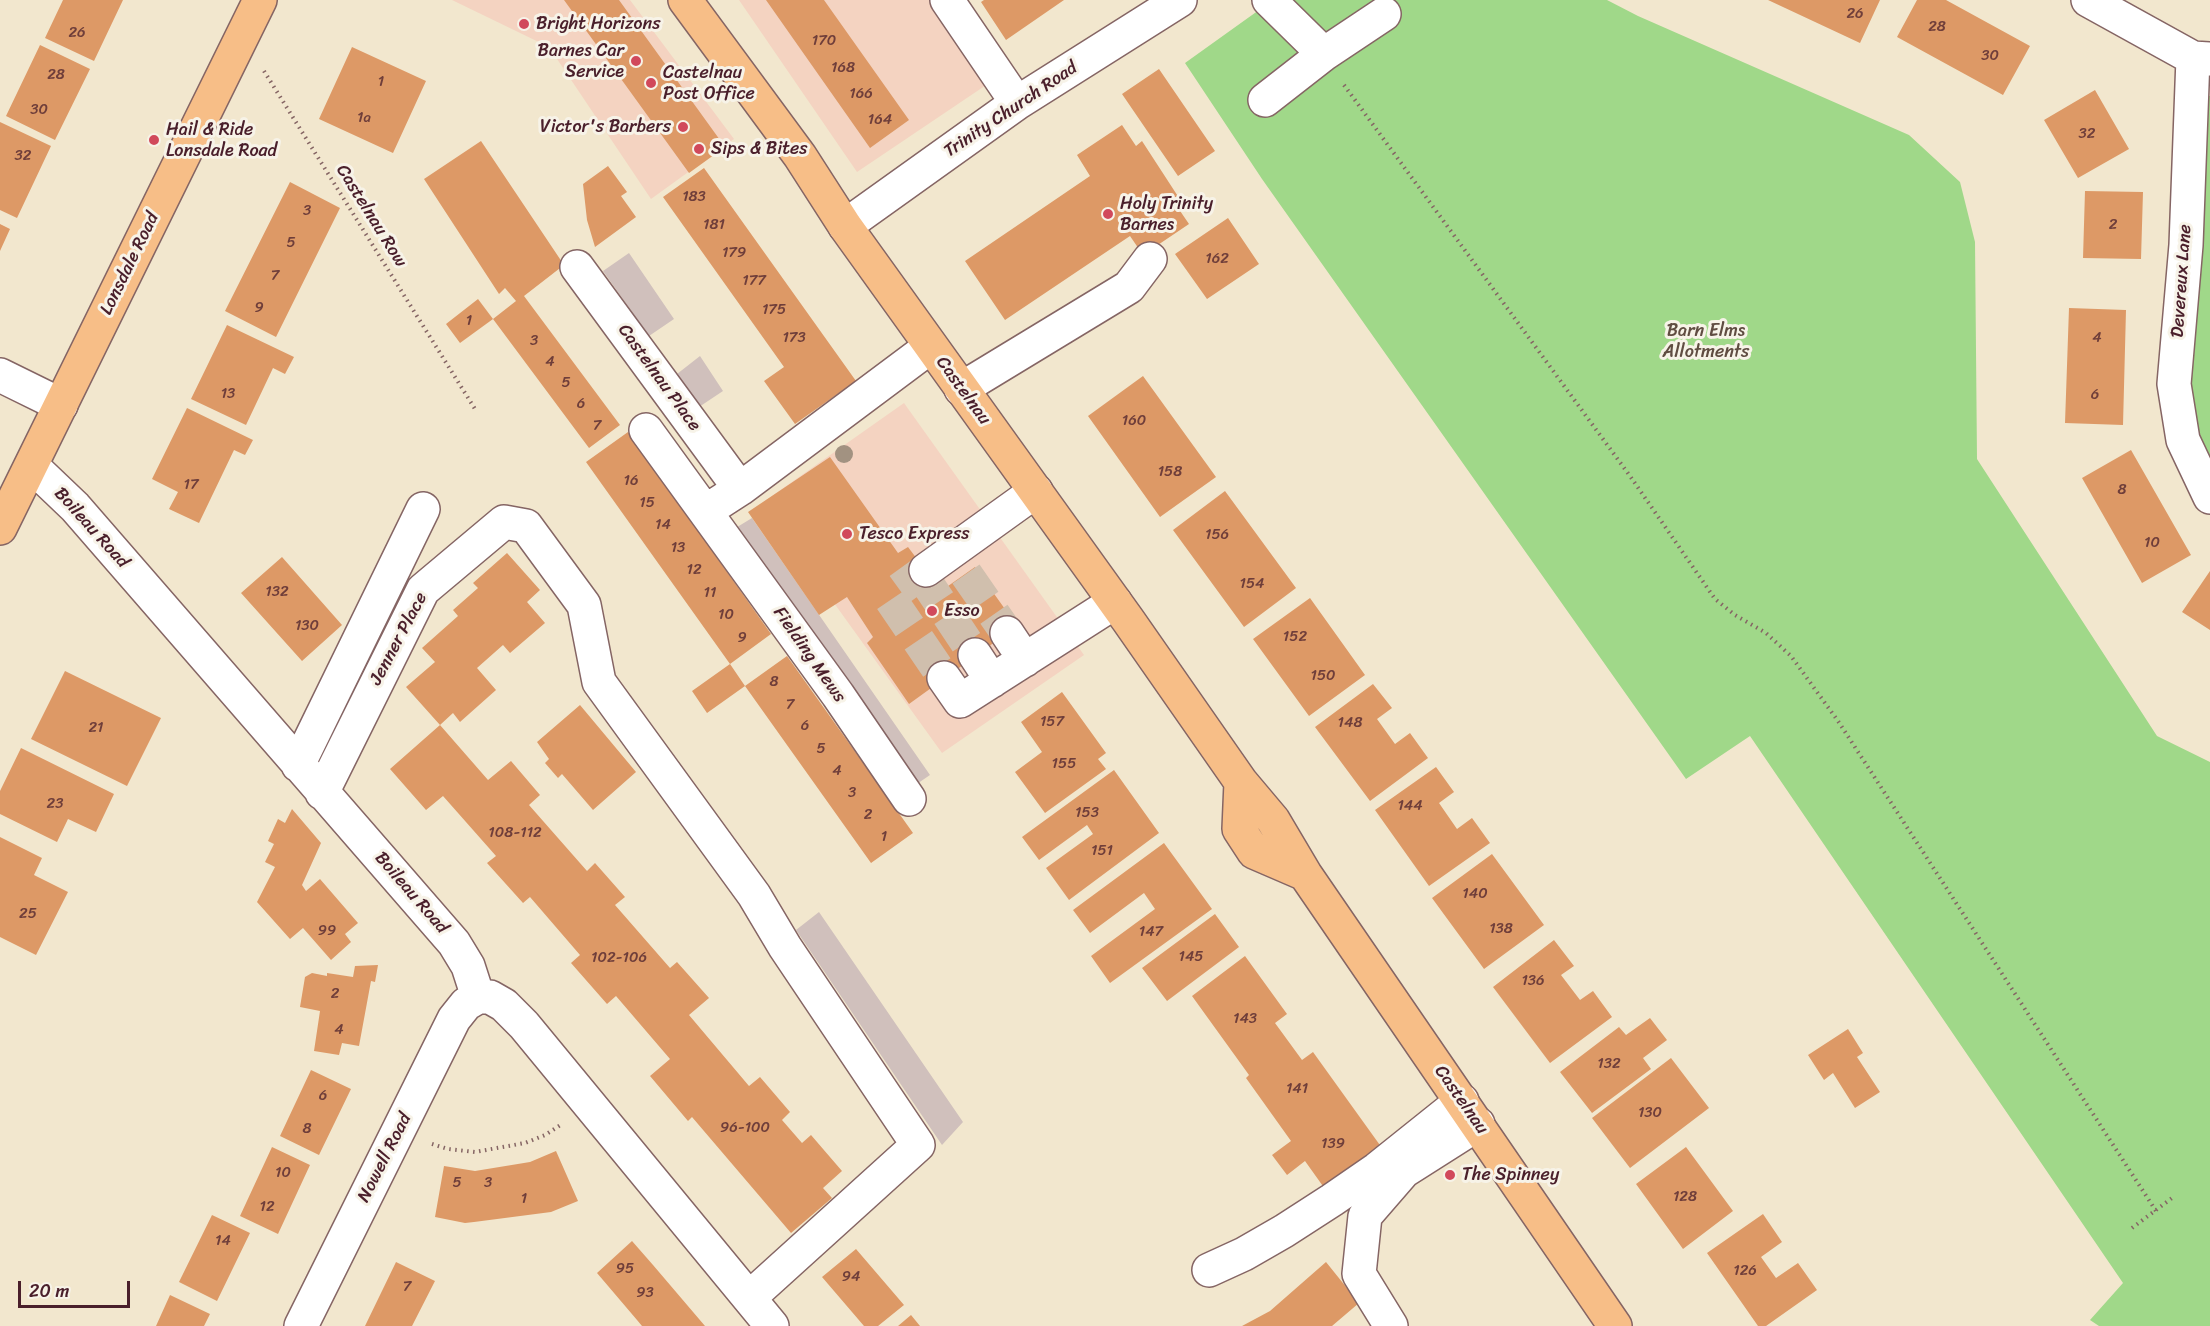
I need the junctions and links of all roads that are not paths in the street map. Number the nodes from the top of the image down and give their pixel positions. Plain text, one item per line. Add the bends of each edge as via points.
1 (260, 0) edge
2 (685, 0) edge
3 (947, 0) edge
4 (1180, 0) edge
5 (1269, 0) edge
6 (2088, 0) edge
7 (1384, 14) dead end
8 (1324, 54) junction
9 (2201, 58) edge
10 (1264, 100) dead end
11 (1017, 103) junction
12 (845, 226) junction
13 (1150, 259) dead end
14 (578, 267) dead end
15 (930, 347) junction
16 (0, 375) edge
17 (961, 389) junction
18 (61, 405) junction
19 (646, 430) dead end
20 (32, 466) junction
21 (1036, 491) junction
22 (2210, 497) edge
23 (724, 499) junction
24 (423, 509) dead end
25 (0, 528) edge
26 (964, 542) junction
27 (926, 570) tunnel mouth
28 (966, 574) tunnel mouth
29 (1115, 602) junction
30 (944, 678) tunnel mouth
31 (298, 765) junction
32 (322, 793) junction
33 (909, 799) dead end
34 (478, 997) junction
35 (1470, 1113) junction
36 (1209, 1270) dead end
37 (749, 1298) junction
38 (301, 1326) edge
39 (772, 1326) edge
40 (1391, 1326) edge
41 (1615, 1326) edge

1 - 18 main road, Lonsdale Road
2 - 12 main road, Castelnau via 800,156
3 - 11 street
4 - 11 street, Trinity Church Road
5 - 8 street
6 - 9 street
7 - 8 street
8 - 10 street
9 - 22 street, Devereux Lane via 2174,384 2183,440
11 - 12 street, Trinity Church Road
12 - 15 main road, Castelnau
13 - 17 street via 1135,296
14 - 23 street, Castelnau Place
15 - 17 main road, Castelnau
15 - 23 street
16 - 18 street
17 - 21 main road, Castelnau
18 - 20 main road, Lonsdale Road
19 - 23 street, Fielding Mews
20 - 25 main road, Lonsdale Road
20 - 31 street, Boileau Road via 75,507
21 - 26 street
21 - 29 main road, Castelnau
23 - 33 street, Fielding Mews via 838,695
24 - 31 street
26 - 27 street
26 - 28 street
29 - 30 street via 1016,646 984,668 960,701
29 - 35 main road, Castelnau via 1241,782 1239,829 1254,852 1305,874
31 - 32 street, Boileau Road
32 - 34 street, Boileau Road via 454,943 468,966
32 - 37 street, Jenner Place via 423,590 504,522 526,526 584,605 599,682 754,895 918,1145
34 - 37 street via 490,997 504,1005 524,1025
34 - 38 street, Nowell Road via 454,1019
35 - 36 street via 1284,1231
35 - 40 street via 1404,1171 1365,1216 1359,1274
35 - 41 main road, Castelnau
37 - 39 street

